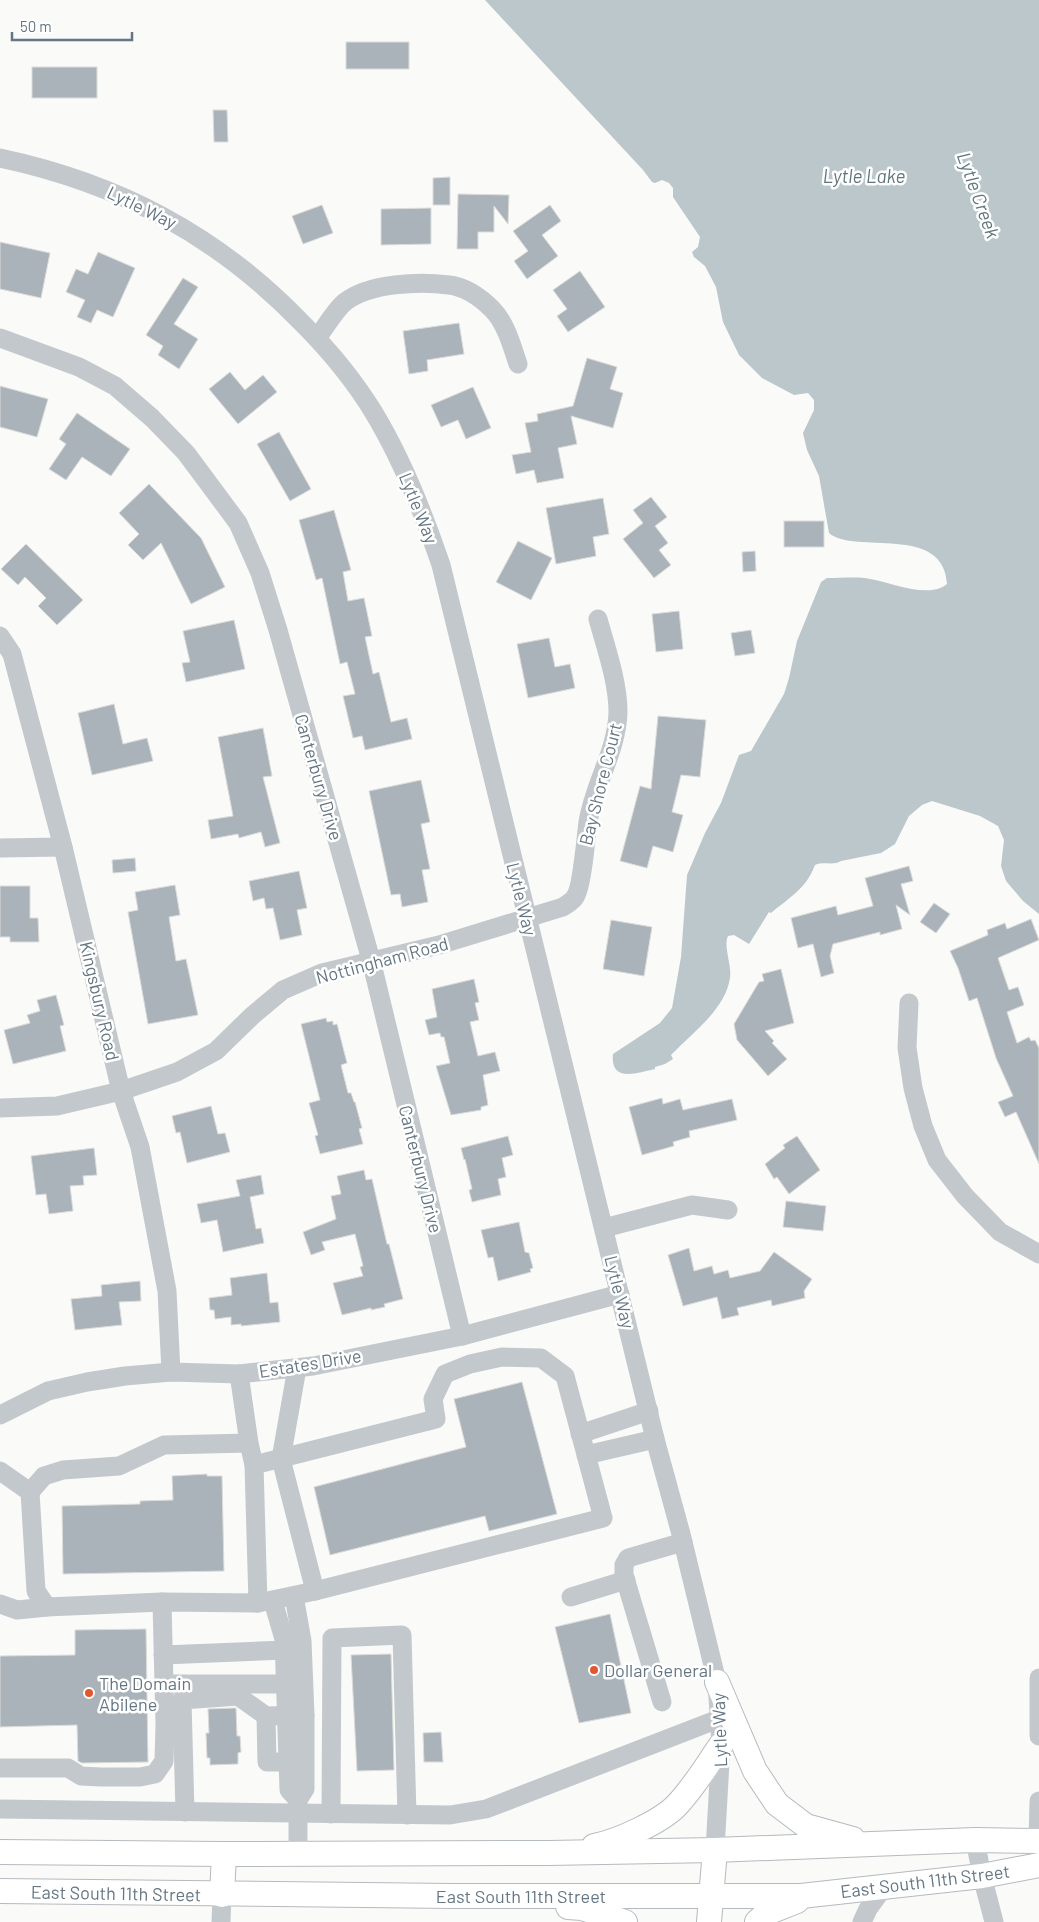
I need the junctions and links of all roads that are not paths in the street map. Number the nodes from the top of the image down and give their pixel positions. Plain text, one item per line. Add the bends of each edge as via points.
1 (0, 158) edge
2 (0, 338) edge
3 (317, 338) junction
4 (518, 364) dead end
5 (598, 619) dead end
6 (0, 636) edge
7 (0, 848) edge
8 (63, 848) junction
9 (527, 919) junction
10 (371, 960) junction
11 (909, 1003) dead end
12 (121, 1091) junction
13 (0, 1108) edge
14 (728, 1210) dead end
15 (604, 1228) junction
16 (1039, 1254) edge
17 (620, 1294) junction
18 (462, 1336) junction
19 (296, 1368) junction
20 (171, 1372) junction
21 (239, 1374) junction
22 (649, 1411) junction
23 (0, 1415) edge
24 (580, 1434) junction
25 (655, 1439) junction
26 (249, 1442) junction
27 (586, 1454) junction
28 (281, 1459) junction
29 (254, 1465) junction
30 (3, 1473) edge
31 (44, 1476) junction
32 (30, 1492) junction
33 (683, 1542) junction
34 (626, 1580) junction
35 (315, 1591) junction
36 (294, 1596) junction
37 (571, 1597) dead end
38 (162, 1602) junction
39 (266, 1602) junction
40 (0, 1604) edge
41 (47, 1607) junction
42 (294, 1648) junction
43 (163, 1655) junction
44 (1039, 1678) edge
45 (717, 1682) junction
46 (164, 1684) junction
47 (286, 1684) junction
48 (662, 1702) dead end
49 (296, 1715) junction
50 (266, 1716) junction
51 (721, 1718) junction
52 (1039, 1736) edge
53 (721, 1745) junction
54 (288, 1762) junction
55 (0, 1768) edge
56 (1039, 1801) edge
57 (299, 1807) junction
58 (0, 1809) edge
59 (185, 1812) junction
60 (331, 1814) junction
61 (407, 1815) junction
62 (975, 1840) junction
63 (1038, 1841) edge
64 (874, 1845) junction
65 (715, 1850) junction
66 (0, 1852) edge
67 (224, 1854) junction
68 (298, 1854) junction
69 (548, 1854) junction
70 (1039, 1865) edge
71 (982, 1876) junction
72 (884, 1886) junction
73 (0, 1892) edge
74 (812, 1894) junction
75 (222, 1895) junction
76 (452, 1896) junction
77 (712, 1897) junction
78 (221, 1922) edge
79 (625, 1922) edge
80 (709, 1922) edge
81 (757, 1922) edge
82 (862, 1922) edge
83 (994, 1922) edge

1 - 3 street, Lytle Way via 90,183 191,232 249,273
2 - 10 street, Canterbury Drive via 79,367 115,386 186,453 238,523 269,602
3 - 4 street via 345,302 366,291 388,285 450,285 473,293 493,310 509,336
3 - 9 street, Lytle Way via 374,412 423,512 441,565
5 - 9 street, Bay Shore Court via 612,672 618,712 611,753 593,800 576,897 563,907
6 - 8 street, Kingsbury Road via 12,654
7 - 8 street
8 - 12 street, Kingsbury Road
9 - 10 street, Nottingham Road via 439,945
9 - 15 street, Lytle Way
10 - 12 street, Nottingham Road via 322,973 283,990 216,1051 177,1072
10 - 18 street, Canterbury Drive
11 - 16 street via 907,1048 913,1088 923,1126 937,1160 965,1196 1000,1232
12 - 13 street, Nottingham Road via 57,1106
12 - 20 street, Kingsbury Road via 140,1147 158,1237 167,1292
14 - 15 street via 692,1205
15 - 17 street, Lytle Way
17 - 18 street, Estates Drive
17 - 22 street, Lytle Way
18 - 19 street, Estates Drive
19 - 21 street, Estates Drive
19 - 28 street
20 - 21 street, Estates Drive
20 - 23 street, Estates Drive via 125,1376 48,1391
21 - 26 street
22 - 24 street
22 - 25 street, Lytle Way
24 - 27 street
24 - 28 street via 565,1376 540,1358 502,1357 445,1374 433,1399 436,1419
25 - 27 street
25 - 33 street, Lytle Way
26 - 29 street
26 - 31 street via 164,1446 119,1466 64,1470
27 - 35 street via 602,1518
28 - 29 street
28 - 35 street
29 - 39 street
30 - 31 street
30 - 32 street
31 - 32 street
32 - 41 street via 36,1591
33 - 34 street via 628,1558 624,1565
33 - 45 street, Lytle Way
34 - 37 street
34 - 48 street
35 - 36 street
36 - 39 street
36 - 42 street via 298,1612
38 - 39 street
38 - 41 street
38 - 43 street
39 - 42 street via 284,1639
40 - 41 street via 17,1610
42 - 43 street
42 - 47 street
42 - 49 street
43 - 46 street
44 - 52 street
45 - 51 street, Lytle Way
45 - 64 main road via 755,1771 777,1804 806,1826
46 - 47 street
46 - 55 street via 164,1761 155,1774 101,1777 81,1776 68,1768
47 - 49 street
49 - 50 street
49 - 54 street
49 - 57 street via 305,1789
50 - 54 street via 267,1762
50 - 59 street via 238,1696 182,1700
51 - 53 street, Lytle Way
51 - 61 street via 486,1809 450,1815
53 - 65 street, Lytle Way
53 - 69 main road via 676,1806 650,1824 604,1844
54 - 57 street via 289,1790
56 - 63 street
57 - 59 street
57 - 60 street
57 - 68 street
58 - 59 street
60 - 61 street
60 - 61 street via 332,1638 402,1635
62 - 63 main road, East South 11th Street
62 - 64 main road, East South 11th Street
62 - 71 street
64 - 65 main road, East South 11th Street
65 - 69 main road, East South 11th Street
65 - 77 main road
66 - 67 main road, East South 11th Street
67 - 68 main road, East South 11th Street
67 - 75 main road
68 - 69 main road, East South 11th Street
70 - 71 main road, East South 11th Street
71 - 72 main road, East South 11th Street
71 - 83 street
72 - 74 main road, East South 11th Street
72 - 82 street
73 - 75 main road, East South 11th Street
74 - 77 main road, East South 11th Street
74 - 81 main road via 767,1913
75 - 76 main road, East South 11th Street
75 - 78 street
76 - 77 main road, East South 11th Street
76 - 79 main road via 582,1908
77 - 80 main road

